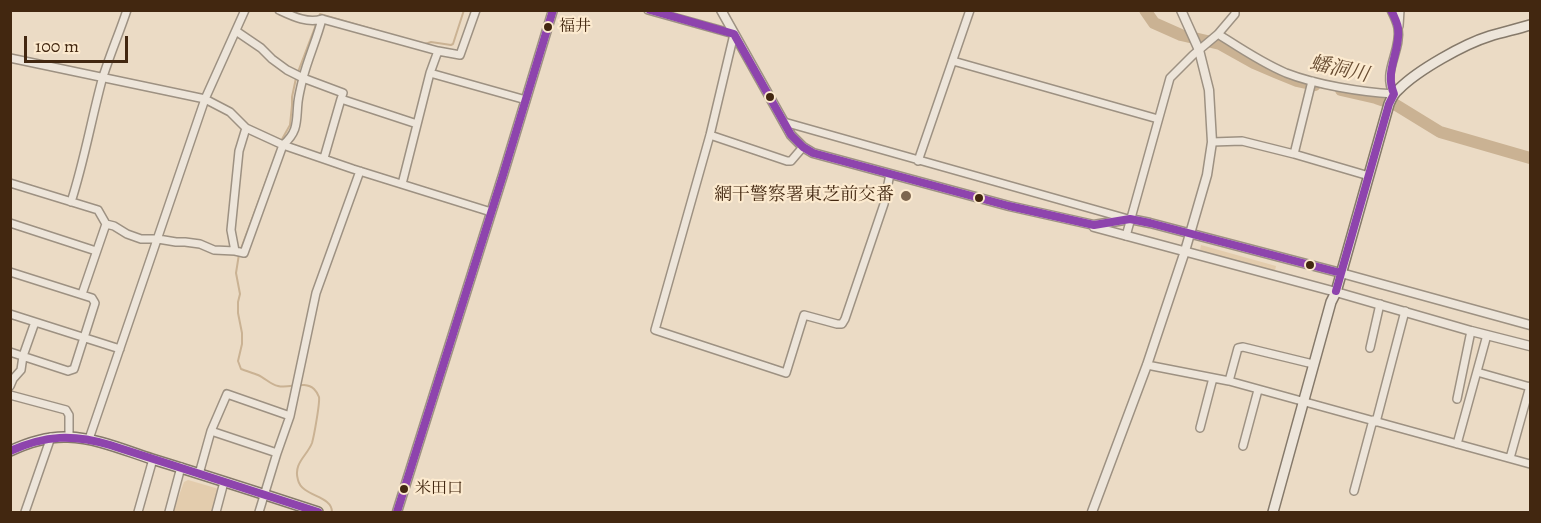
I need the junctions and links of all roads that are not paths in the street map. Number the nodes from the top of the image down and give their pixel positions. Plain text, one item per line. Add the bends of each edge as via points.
1 (127, 10) edge
2 (279, 10) edge
3 (476, 10) edge
4 (553, 10) edge
5 (648, 10) edge
6 (721, 10) edge
7 (970, 10) edge
8 (1181, 10) edge
9 (1235, 10) edge
10 (1391, 10) edge
11 (1400, 10) edge
12 (244, 11) edge
13 (322, 19) junction
14 (1530, 26) edge
15 (1399, 30) junction
16 (236, 31) junction
17 (734, 34) junction
18 (1218, 34) junction
19 (438, 51) junction
20 (1196, 52) junction
21 (10, 58) edge
22 (953, 61) junction
23 (430, 73) junction
24 (103, 78) junction
25 (302, 78) junction
26 (1312, 81) junction
27 (205, 99) junction
28 (341, 99) junction
29 (1392, 99) junction
30 (526, 100) junction
31 (1158, 119) junction
32 (784, 122) junction
33 (417, 124) junction
34 (246, 128) junction
35 (710, 135) junction
36 (1212, 142) junction
37 (280, 144) junction
38 (803, 147) junction
39 (1294, 154) junction
40 (324, 158) junction
41 (918, 161) junction
42 (360, 171) junction
43 (890, 174) junction
44 (1369, 176) junction
45 (10, 183) edge
46 (402, 184) junction
47 (71, 202) junction
48 (491, 212) junction
49 (1130, 219) junction
50 (1076, 221) junction
51 (10, 223) edge
52 (106, 224) junction
53 (1190, 233) junction
54 (1126, 236) junction
55 (158, 239) junction
56 (96, 251) junction
57 (238, 251) junction
58 (1185, 251) junction
59 (10, 272) edge
60 (1341, 273) junction
61 (1336, 292) junction
62 (82, 294) junction
63 (1380, 304) junction
64 (1406, 311) junction
65 (10, 314) edge
66 (34, 322) junction
67 (1530, 325) edge
68 (1471, 331) junction
69 (1487, 335) junction
70 (83, 337) junction
71 (1530, 346) edge
72 (1370, 348) dead end
73 (120, 349) junction
74 (10, 352) edge
75 (23, 356) junction
76 (1313, 364) junction
77 (1147, 365) junction
78 (1477, 372) junction
79 (1213, 378) junction
80 (1229, 381) junction
81 (10, 386) edge
82 (1530, 387) edge
83 (1258, 390) junction
84 (10, 395) edge
85 (1457, 399) dead end
86 (1303, 402) junction
87 (290, 416) junction
88 (1374, 421) junction
89 (1200, 428) dead end
90 (211, 431) junction
91 (51, 437) junction
92 (69, 437) junction
93 (89, 439) junction
94 (1457, 444) junction
95 (1243, 446) dead end
96 (10, 451) edge
97 (277, 453) junction
98 (1510, 458) junction
99 (153, 459) junction
100 (1530, 464) edge
101 (181, 467) junction
102 (200, 474) junction
103 (224, 482) junction
104 (1354, 491) dead end
105 (264, 495) junction
106 (25, 513) edge
107 (138, 513) edge
108 (169, 513) edge
109 (216, 513) edge
110 (259, 513) edge
111 (318, 513) edge
112 (397, 513) edge
113 (1092, 513) edge
114 (1273, 513) edge

1 - 24 street
2 - 13 street via 306,20
3 - 19 street via 460,55
4 - 30 street
5 - 17 street
6 - 17 street
7 - 22 street
8 - 20 street
9 - 18 street
10 - 15 street
11 - 15 street
12 - 16 street
13 - 19 street
13 - 25 street
14 - 29 main road via 1462,47 1406,83
15 - 29 street via 1389,82
16 - 25 street
16 - 27 street
17 - 32 street
17 - 35 street
18 - 20 street
18 - 26 street via 1262,62
19 - 23 street
20 - 31 street via 1170,78
20 - 36 street via 1209,90
21 - 24 street
22 - 31 street
22 - 41 street
23 - 30 street
23 - 33 street
24 - 27 street
24 - 47 street
25 - 28 street via 343,93
25 - 37 street via 295,131
26 - 29 street
26 - 39 street
27 - 34 street via 230,112
27 - 55 street
28 - 33 street
28 - 40 street
29 - 44 main road
30 - 48 street
31 - 49 street
32 - 38 street
32 - 41 street
33 - 46 street
34 - 37 street
34 - 57 street via 239,151 231,230
35 - 38 street via 787,161
35 - 43 street via 655,330 786,373 804,315 837,324 846,319
36 - 39 street via 1242,141
36 - 53 street via 1206,182
37 - 40 street
37 - 57 street via 244,253
38 - 43 street
39 - 44 street
40 - 42 street
41 - 49 street
42 - 46 street
42 - 87 street via 316,293
43 - 50 street
44 - 60 main road
45 - 47 street
46 - 48 street
47 - 52 street via 98,210
48 - 112 street
49 - 50 street via 1094,225
49 - 53 street
49 - 54 street
50 - 54 street
51 - 56 street
52 - 55 street via 141,239
52 - 56 street
53 - 58 street
53 - 60 street
54 - 58 street
55 - 57 street
55 - 73 street
56 - 62 street
58 - 61 street
58 - 77 street
59 - 62 street
60 - 61 main road
60 - 67 street
61 - 63 street
61 - 76 main road
62 - 70 street via 95,303
63 - 64 street
63 - 72 street
64 - 68 street
64 - 88 street
65 - 66 street
66 - 70 street
66 - 75 street
68 - 69 street
68 - 85 street
69 - 71 street
69 - 78 street
70 - 73 street
70 - 75 street via 74,369 68,371
73 - 93 street
74 - 75 street
75 - 81 street via 21,370
76 - 80 street via 1238,348
76 - 86 main road
77 - 79 street
77 - 113 street
78 - 82 street
78 - 94 street
79 - 80 street
79 - 89 street
80 - 83 street
82 - 98 street
83 - 86 street
83 - 95 street
84 - 92 street via 66,410
86 - 88 street
86 - 114 main road
87 - 90 street via 227,394
87 - 97 street
88 - 94 street
88 - 104 street
90 - 97 street
90 - 102 street
91 - 92 main road
91 - 96 main road
91 - 106 street
92 - 93 main road
93 - 99 main road
94 - 98 street
97 - 105 street
98 - 100 street
99 - 101 main road
99 - 107 street
101 - 102 main road
101 - 108 street
102 - 103 main road
103 - 105 main road
103 - 109 street
105 - 110 street
105 - 111 main road

